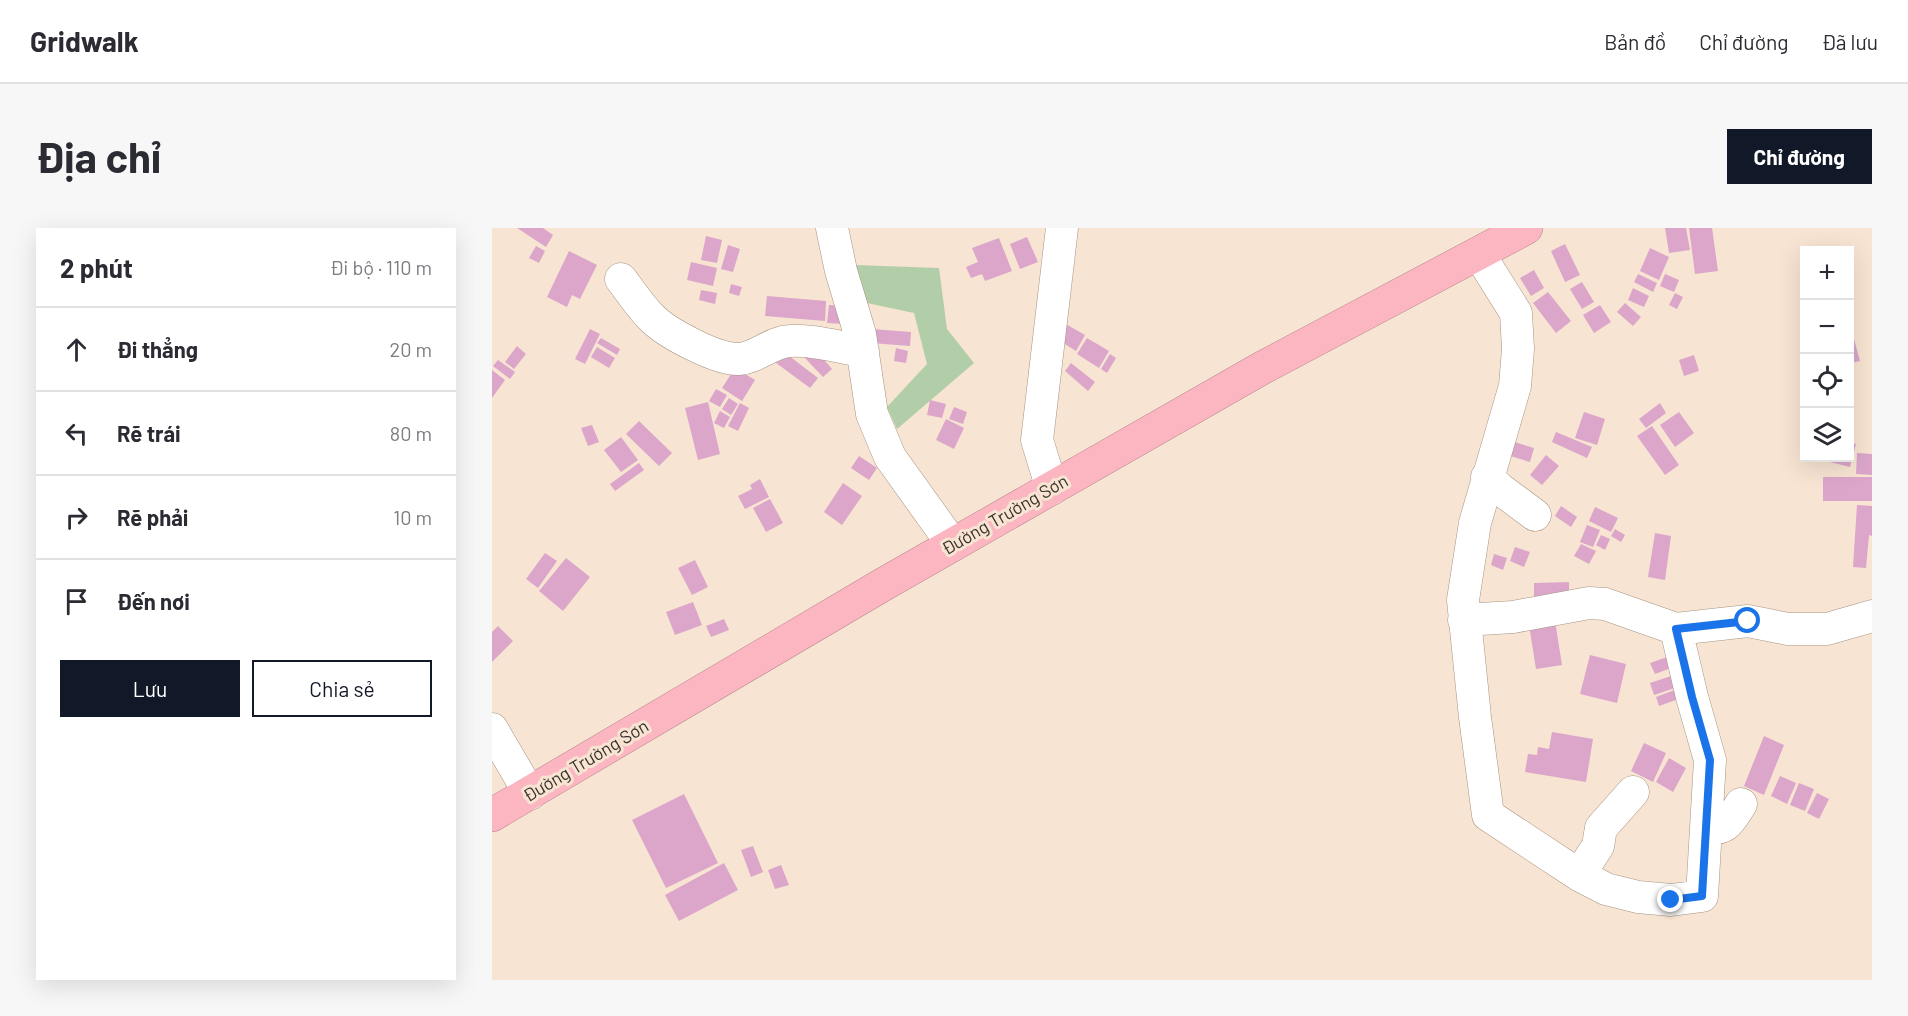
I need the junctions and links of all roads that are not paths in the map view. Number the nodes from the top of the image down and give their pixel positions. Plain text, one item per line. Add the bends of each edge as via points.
1 (832, 228) edge
2 (1062, 228) edge
3 (1526, 228) edge
4 (1479, 254) junction
5 (621, 279) dead end
6 (862, 351) junction
7 (1487, 477) junction
8 (1052, 489) junction
9 (1535, 515) dead end
10 (953, 545) junction
11 (1872, 616) edge
12 (1464, 620) junction
13 (1676, 629) junction
14 (495, 743) edge
15 (1632, 792) dead end
16 (530, 794) junction
17 (1740, 804) dead end
18 (492, 815) edge
19 (1706, 830) junction
20 (1579, 875) junction

1 - 6 street
2 - 8 street via 1037,440
3 - 4 highway, Đường Trường Sơn
4 - 7 street via 1516,314 1518,349 1515,386
4 - 8 highway, Đường Trường Sơn via 1262,368
5 - 6 street via 661,326 727,359 751,357 792,340
6 - 10 street via 872,414 890,457
7 - 9 street
7 - 12 street via 1475,523 1463,600
8 - 10 highway, Đường Trường Sơn
10 - 16 highway, Đường Trường Sơn
11 - 13 street via 1827,629 1788,629 1748,621
12 - 13 street via 1513,617 1589,603 1605,604
12 - 20 street via 1488,815
13 - 19 street via 1710,760
14 - 16 street
15 - 20 street via 1600,828 1598,846
16 - 18 highway, Đường Trường Sơn
17 - 19 street via 1728,825
19 - 20 street via 1702,896 1671,900 1638,897 1606,889

